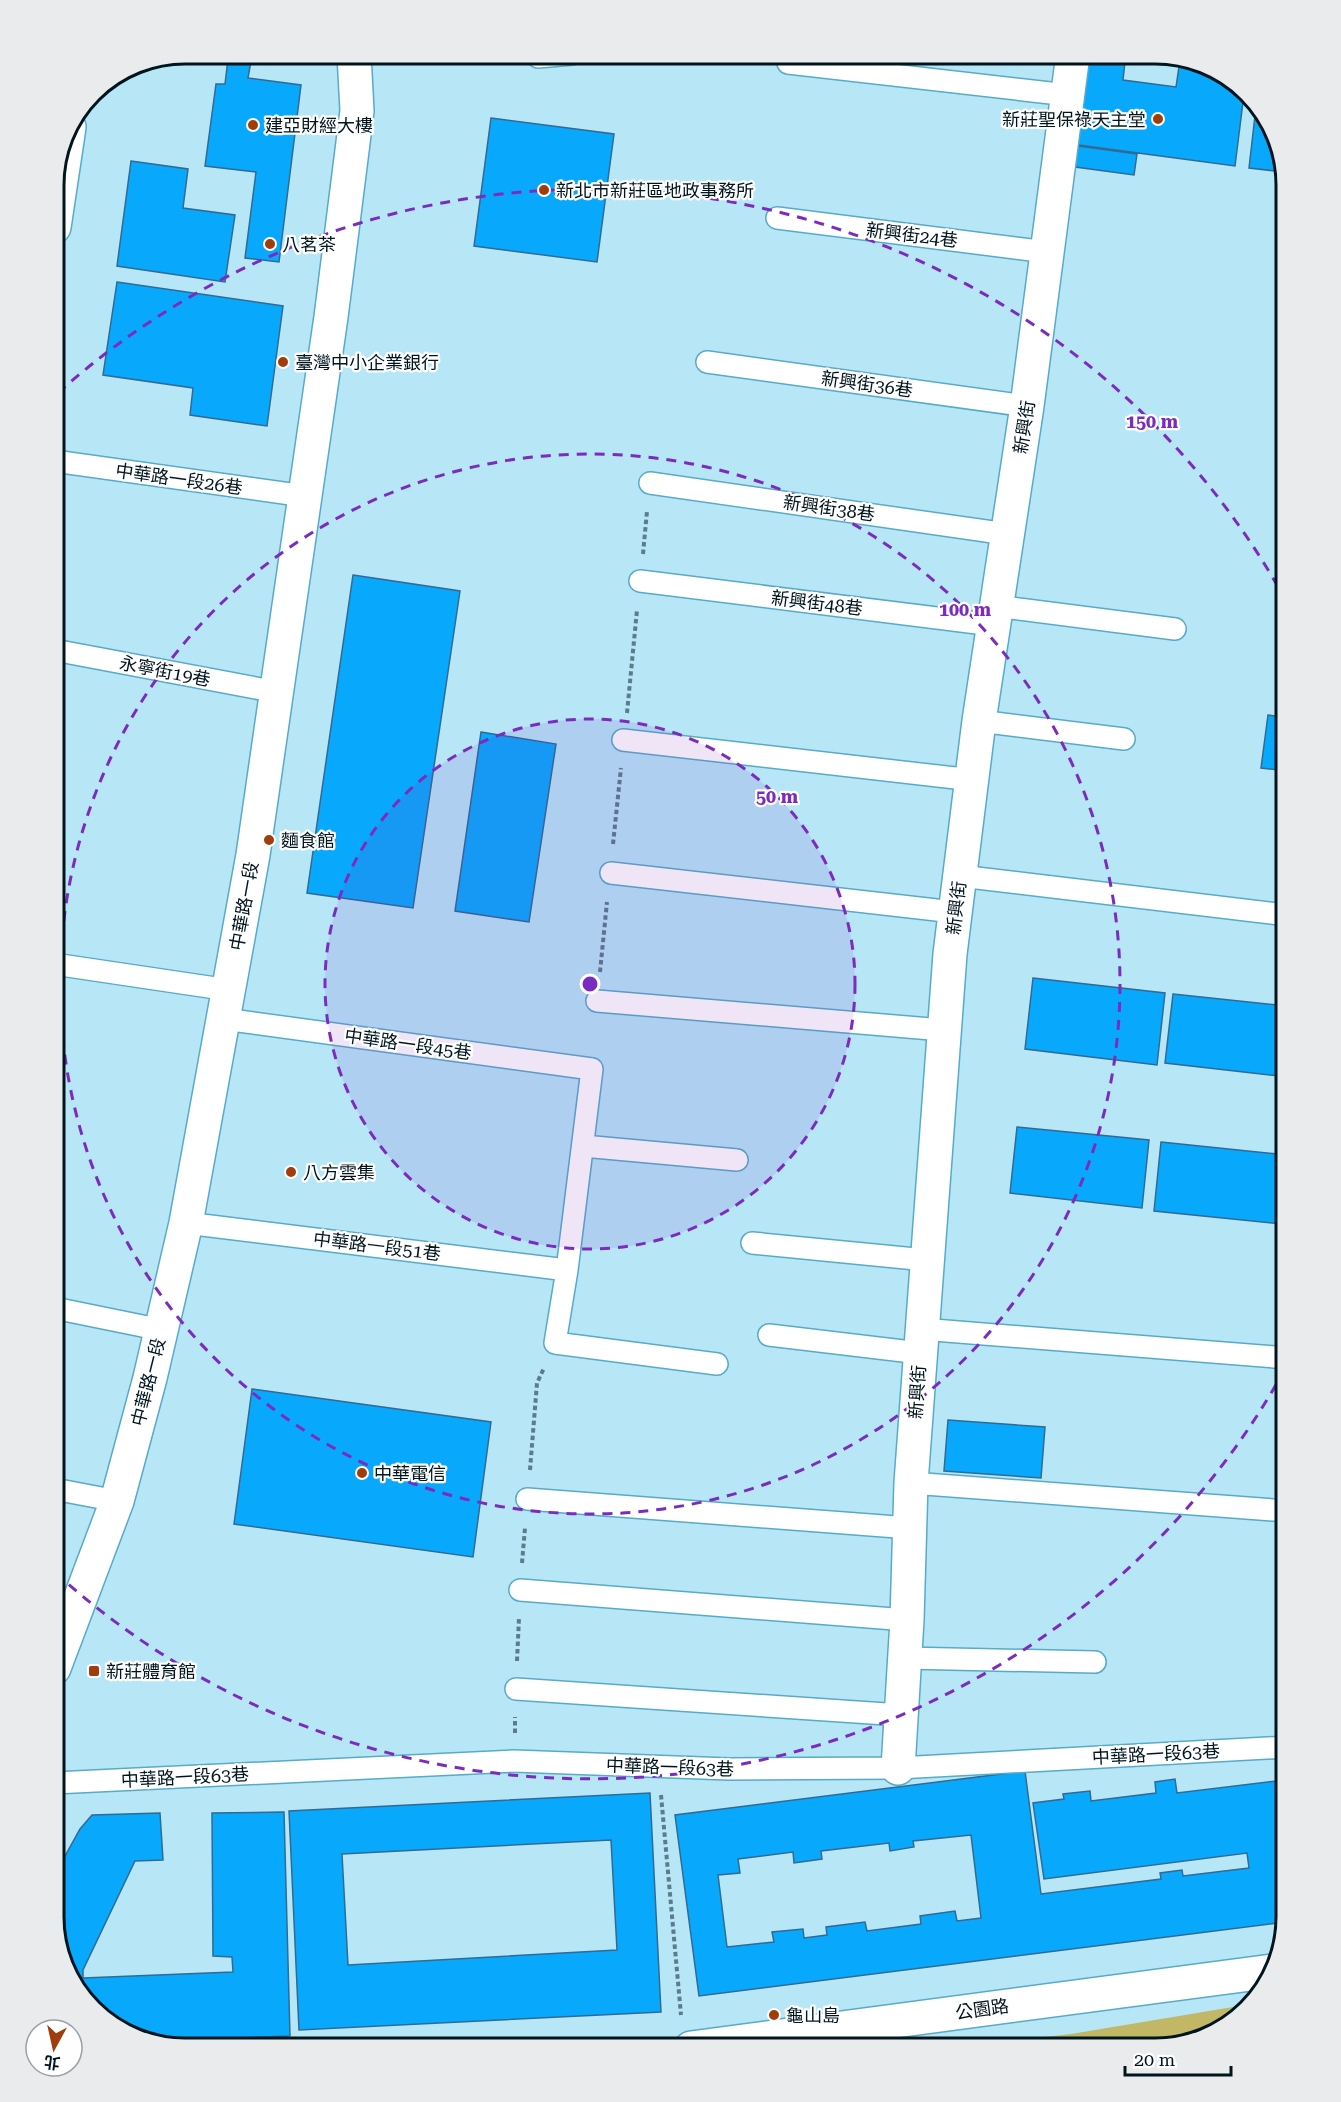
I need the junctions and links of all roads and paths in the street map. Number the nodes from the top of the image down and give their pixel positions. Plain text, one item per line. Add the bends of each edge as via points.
1 (355, 65) edge
2 (806, 65) edge
3 (1072, 65) edge
4 (1068, 95) junction
5 (777, 218) dead end
6 (1047, 252) junction
7 (707, 362) dead end
8 (1027, 406) junction
9 (65, 463) edge
10 (650, 483) joint
11 (305, 496) junction
12 (1007, 534) junction
13 (640, 581) junction
14 (994, 616) junction
15 (1175, 629) dead end
16 (65, 652) edge
17 (277, 692) junction
18 (979, 721) junction
19 (1124, 739) dead end
20 (623, 740) junction
21 (974, 780) junction
22 (611, 873) junction
23 (960, 876) junction
24 (954, 912) junction
25 (1276, 914) edge
26 (65, 967) edge
27 (597, 1001) joint
28 (226, 1005) junction
29 (943, 1030) junction
30 (583, 1146) junction
31 (737, 1160) dead end
32 (186, 1223) junction
33 (752, 1243) dead end
34 (926, 1260) junction
35 (567, 1270) junction
36 (64, 1310) edge
37 (162, 1330) junction
38 (769, 1335) dead end
39 (921, 1341) junction
40 (555, 1343) junction
41 (1276, 1357) edge
42 (717, 1364) dead end
43 (911, 1483) junction
44 (64, 1491) edge
45 (528, 1499) junction
46 (117, 1501) junction
47 (1276, 1510) edge
48 (910, 1528) junction
49 (520, 1590) junction
50 (907, 1620) junction
51 (64, 1641) edge
52 (905, 1658) junction
53 (1095, 1662) dead end
54 (516, 1689) junction
55 (901, 1715) junction
56 (1276, 1748) edge
57 (514, 1761) junction
58 (658, 1768) junction
59 (898, 1768) junction
60 (64, 1783) edge
61 (1262, 1972) edge
62 (687, 2036) edge

1 - 11 street, 中華路一段 via 357,111
2 - 4 lane
3 - 4 street, 新興街
4 - 6 street, 新興街
5 - 6 lane, 新興街24巷
6 - 8 street, 新興街
7 - 8 lane, 新興街36巷
8 - 12 street, 新興街
9 - 11 lane, 中華路一段26巷
10 - 12 lane, 新興街38巷
10 - 13 path
11 - 17 street, 中華路一段
12 - 14 street, 新興街
13 - 14 lane, 新興街48巷
13 - 20 path
14 - 15 lane, 新興街48巷
14 - 18 street, 新興街
16 - 17 lane, 永寧街19巷
17 - 28 street, 中華路一段
18 - 19 lane
18 - 21 street, 新興街
20 - 21 lane
20 - 22 path
21 - 23 street, 新興街
22 - 24 lane
22 - 27 path
23 - 24 street, 新興街
23 - 25 lane
24 - 29 street, 新興街
26 - 28 lane, 中華路一段45巷
27 - 29 lane
28 - 30 lane, 中華路一段45巷 via 592,1069
28 - 32 street, 中華路一段
29 - 34 street, 新興街
30 - 31 lane
30 - 35 lane
32 - 35 lane, 中華路一段51巷
32 - 37 street, 中華路一段
33 - 34 lane
34 - 39 street, 新興街
35 - 40 lane
36 - 37 lane
37 - 46 street, 中華路一段
38 - 39 lane
39 - 41 lane
39 - 43 street, 新興街
40 - 42 lane
40 - 45 path via 537,1383
43 - 47 lane
43 - 48 street, 新興街
44 - 46 lane
45 - 48 lane
45 - 49 path
46 - 51 street, 中華路一段
48 - 50 street, 新興街
49 - 50 lane
49 - 54 path
50 - 52 street, 新興街
52 - 53 lane
52 - 55 street, 新興街
54 - 55 lane
54 - 57 path
55 - 59 street, 新興街
56 - 59 lane, 中華路一段63巷
57 - 58 lane, 中華路一段63巷
57 - 60 lane, 中華路一段63巷
58 - 59 lane, 中華路一段63巷
58 - 62 path
61 - 62 street, 公園路

